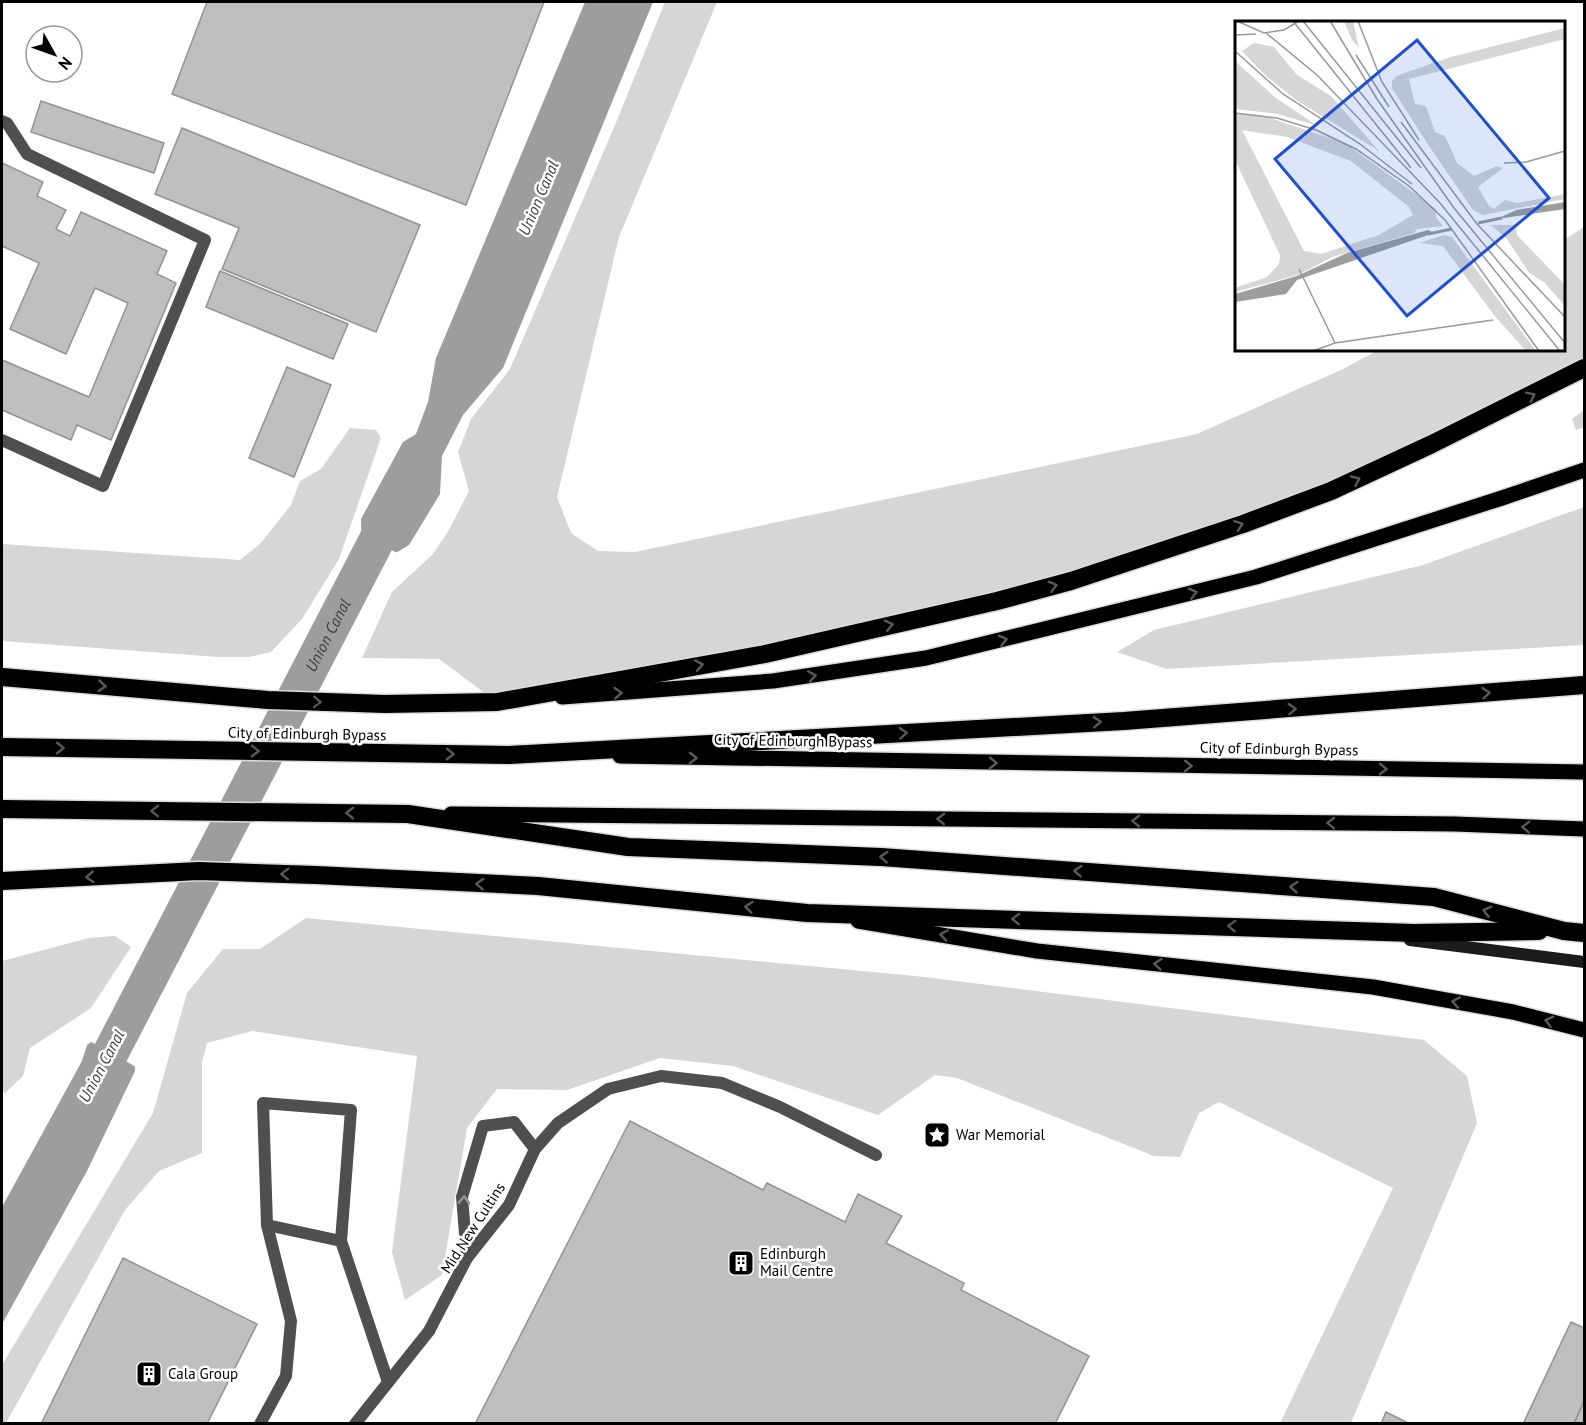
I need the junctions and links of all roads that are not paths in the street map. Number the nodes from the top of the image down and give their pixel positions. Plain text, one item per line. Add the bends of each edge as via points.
1 (2, 121) edge
2 (1584, 368) edge
3 (2, 440) edge
4 (1584, 470) edge
5 (2, 677) edge
6 (1584, 685) edge
7 (496, 702) junction
8 (2, 747) edge
9 (509, 755) junction
10 (1584, 772) edge
11 (2, 809) edge
12 (408, 814) junction
13 (1584, 829) edge
14 (2, 881) edge
15 (807, 913) junction
16 (1328, 930) junction
17 (1564, 931) junction
18 (1584, 933) edge
19 (1584, 962) edge
20 (1584, 1030) edge
21 (535, 1149) junction
22 (876, 1155) dead end
23 (267, 1225) junction
24 (341, 1241) junction
25 (467, 1258) junction
26 (388, 1382) junction
27 (260, 1424) edge
28 (355, 1424) edge

1 - 3 street via 27,154 206,240 103,486
7 -> 2 highway via 765,654 1071,581 1331,491
7 -> 4 main road via 773,681 926,658 1256,577
5 -> 7 highway via 268,700
9 -> 6 highway via 1124,721
8 -> 9 highway, City of Edinburgh Bypass
9 -> 10 main road, City of Edinburgh Bypass
12 -> 11 highway
13 -> 12 main road via 1455,824
17 -> 12 highway via 1434,897 881,857 628,847
15 -> 14 highway via 538,886 316,874 200,871
16 -> 15 highway
20 -> 15 main road via 1513,1012 1373,987 1037,951
16 - 17 highway
16 - 19 street
17 - 18 highway
21 - 22 street, Mid New Cultins via 558,1123 608,1089 661,1076 722,1083
21 - 25 street, Mid New Cultins via 509,1205
25 -> 21 street via 462,1197 483,1126 514,1122
23 - 24 street
23 - 24 street via 263,1103 351,1110
23 - 27 street via 291,1321 286,1376
24 - 26 street
25 - 26 street, Mid New Cultins via 429,1330
26 - 28 street, Mid New Cultins

